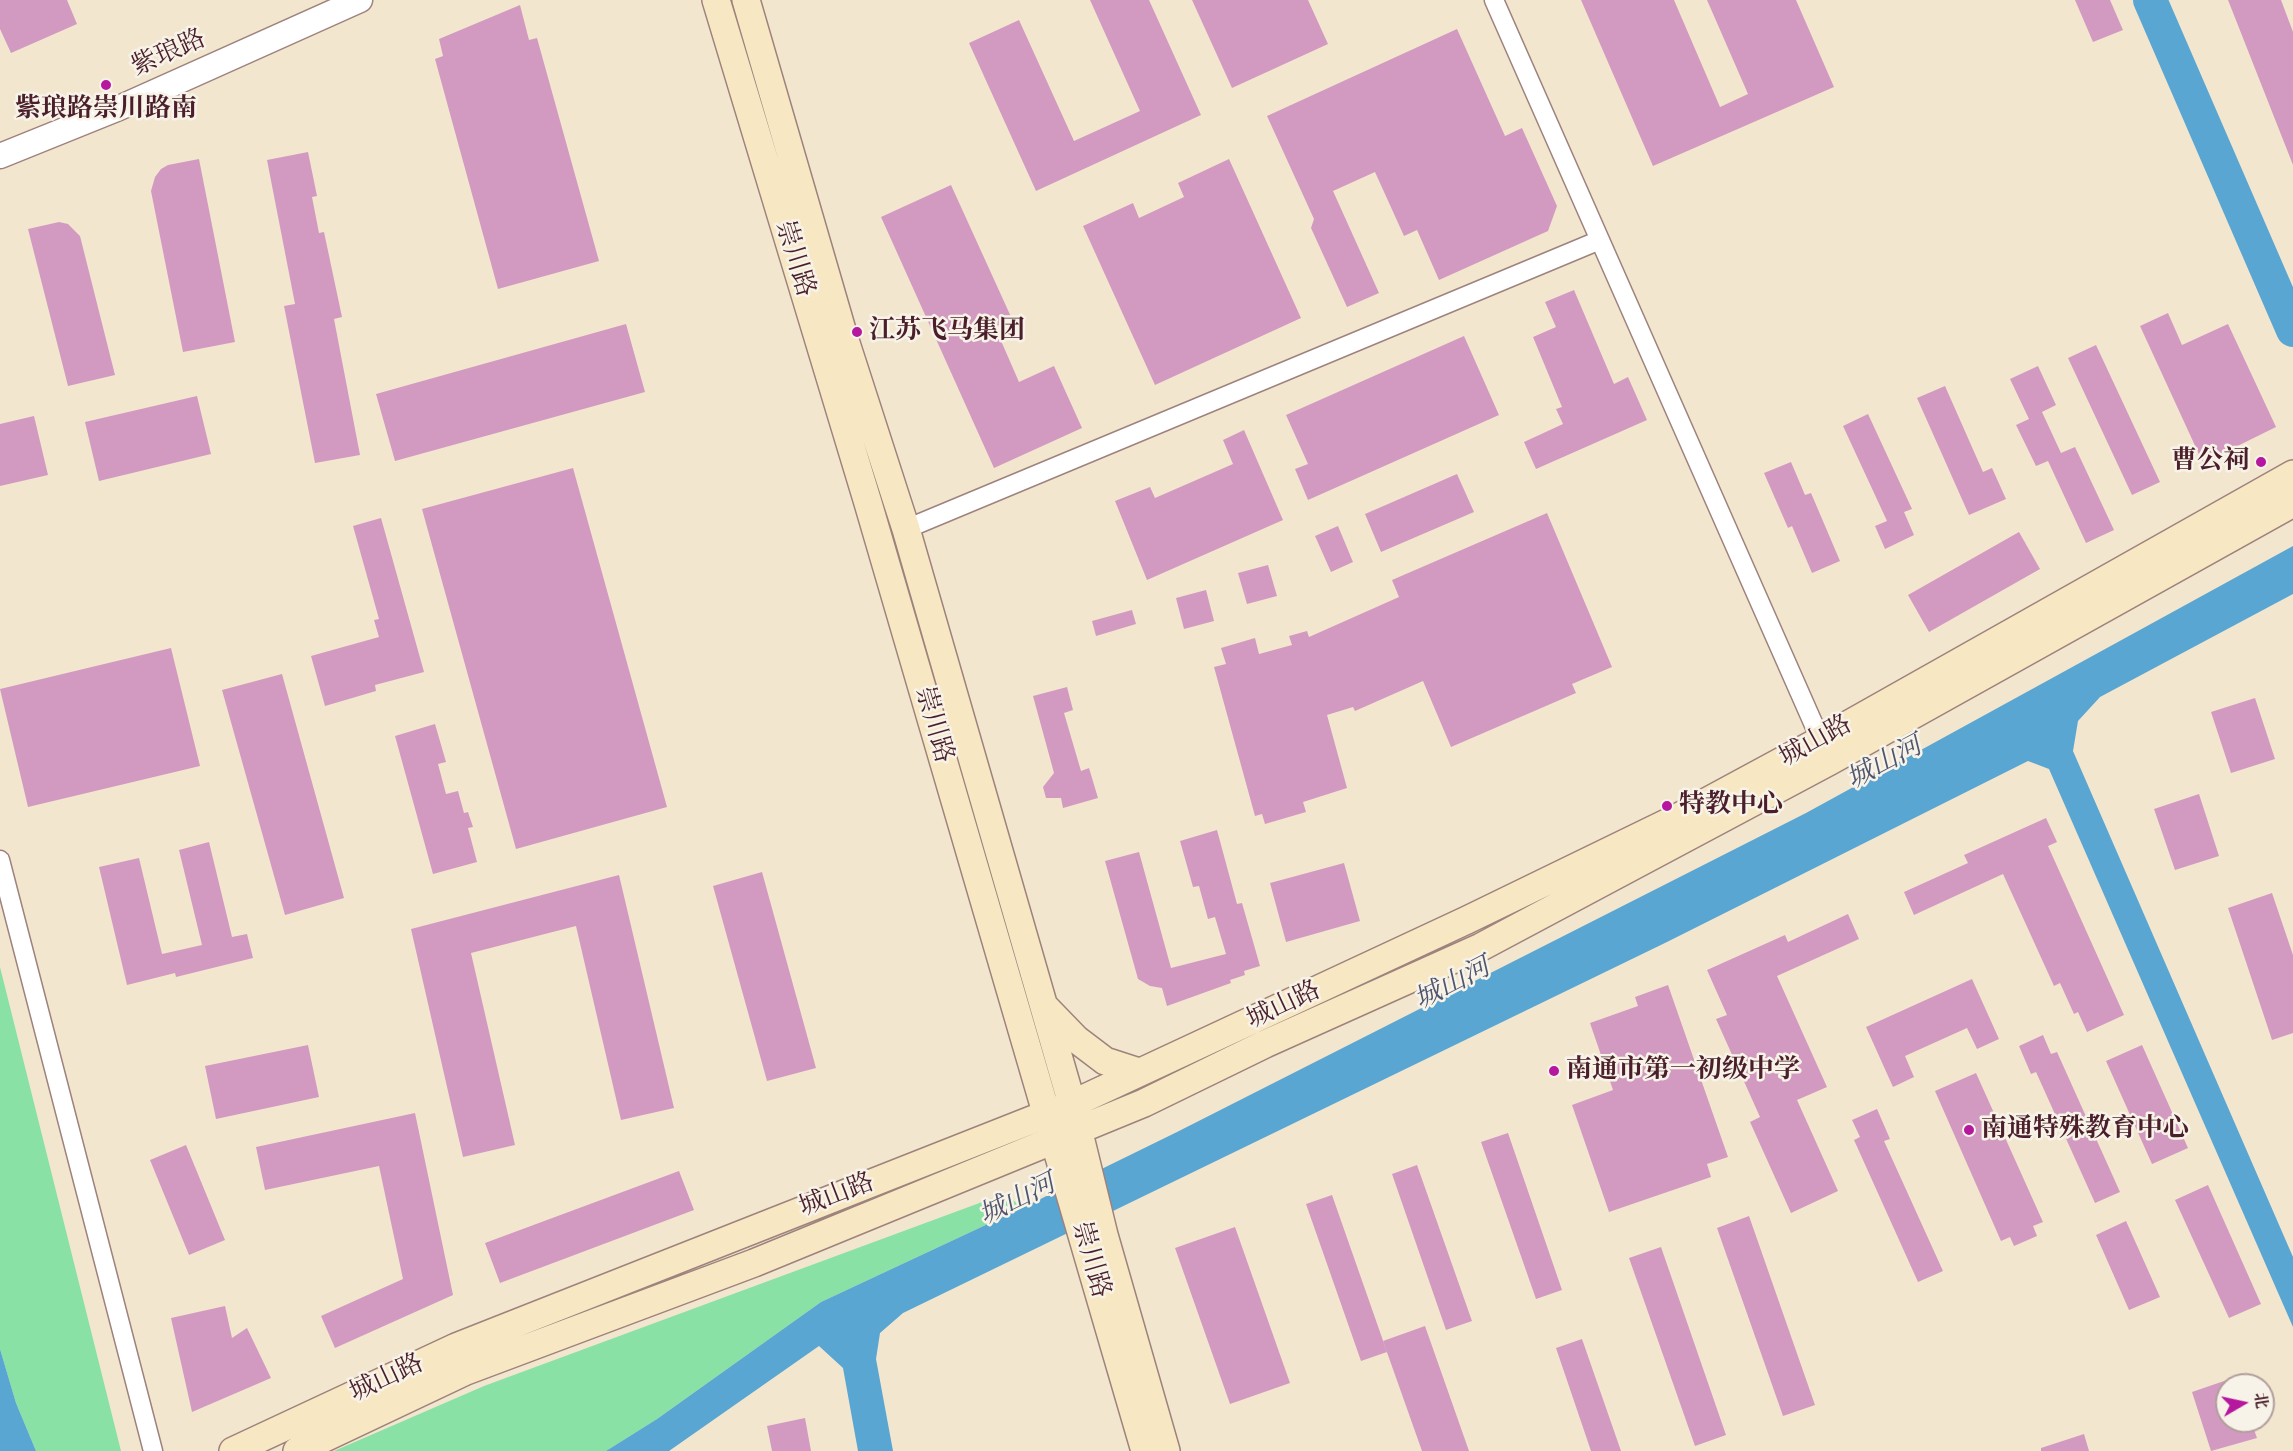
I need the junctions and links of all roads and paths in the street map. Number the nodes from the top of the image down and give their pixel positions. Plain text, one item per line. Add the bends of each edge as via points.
1 (360, 0) edge
2 (716, 0) edge
3 (746, 0) edge
4 (1494, 0) edge
5 (0, 156) edge
6 (1599, 240) junction
7 (2293, 474) edge
8 (2293, 503) edge
9 (906, 530) junction
10 (1826, 751) junction
11 (0, 860) edge
12 (1042, 1004) junction
13 (1140, 1072) junction
14 (1072, 1104) junction
15 (1047, 1114) junction
16 (1069, 1147) junction
17 (1095, 1239) junction
18 (153, 1451) edge
19 (233, 1451) edge
20 (297, 1451) edge
21 (1145, 1451) edge
22 (1166, 1451) edge

1 - 5 street, 紫琅路 via 119,108
2 - 15 main road, 崇川路
3 - 9 main road, 崇川路 via 844,337
4 - 6 street
6 - 9 street
6 - 10 street
7 - 10 main road, 城山路
8 - 10 main road, 城山路
9 - 12 main road, 崇川路
10 - 13 main road, 城山路
10 - 16 main road, 城山路 via 1481,947 1265,1044 1144,1103
11 - 18 street
12 - 13 main road via 1076,1039 1105,1061
12 - 14 main road, 崇川路
13 - 14 main road, 城山路
14 - 15 main road, 城山路
14 - 16 main road, 崇川路
15 - 16 main road, 崇川路
15 - 19 main road, 城山路 via 456,1347
16 - 17 main road, 崇川路
16 - 20 main road, 城山路 via 466,1371
17 - 21 main road, 崇川路
17 - 22 main road, 崇川路

